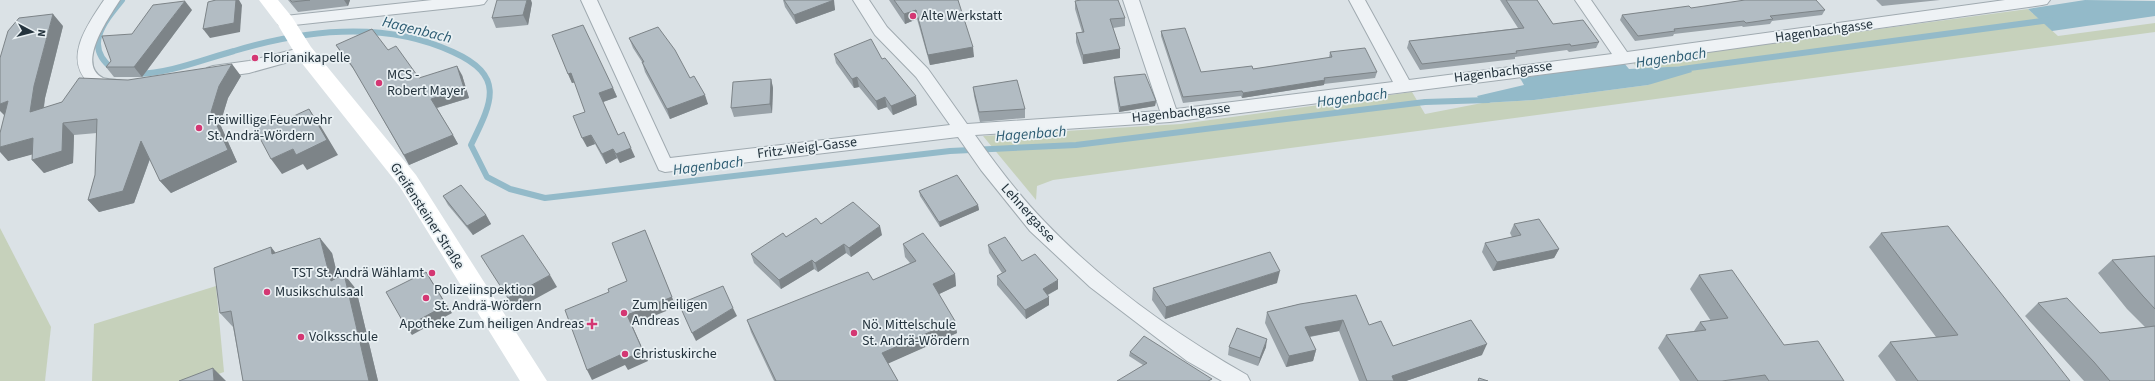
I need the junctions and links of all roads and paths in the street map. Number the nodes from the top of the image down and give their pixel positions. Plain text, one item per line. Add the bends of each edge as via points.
1 (112, 0) edge
2 (268, 0) edge
3 (479, 0) edge
4 (588, 0) edge
5 (861, 0) edge
6 (1131, 0) edge
7 (1357, 0) edge
8 (1583, 0) edge
9 (2042, 0) edge
10 (288, 26) junction
11 (304, 52) junction
12 (1623, 58) junction
13 (200, 74) edge
14 (1403, 84) junction
15 (131, 85) edge
16 (1170, 116) junction
17 (965, 134) junction
18 (534, 381) edge
19 (1240, 381) edge

1 - 15 street via 96,24 87,45 84,63 88,74 99,83
2 - 10 main road, Greifensteiner Straße
3 - 10 street
4 - 17 street, Fritz-Weigl-Gasse via 665,165
5 - 17 street, Lehnergasse via 881,31 922,73
6 - 16 street
7 - 14 street
8 - 12 street
9 - 12 street, Hagenbachgasse
10 - 11 main road, Greifensteiner Straße
11 - 13 street via 249,67
11 - 18 main road, Greifensteiner Straße via 408,181
12 - 14 street, Hagenbachgasse
14 - 16 street, Hagenbachgasse
16 - 17 street, Hagenbachgasse
17 - 19 street, Lehnergasse via 1037,226 1097,282 1194,355

